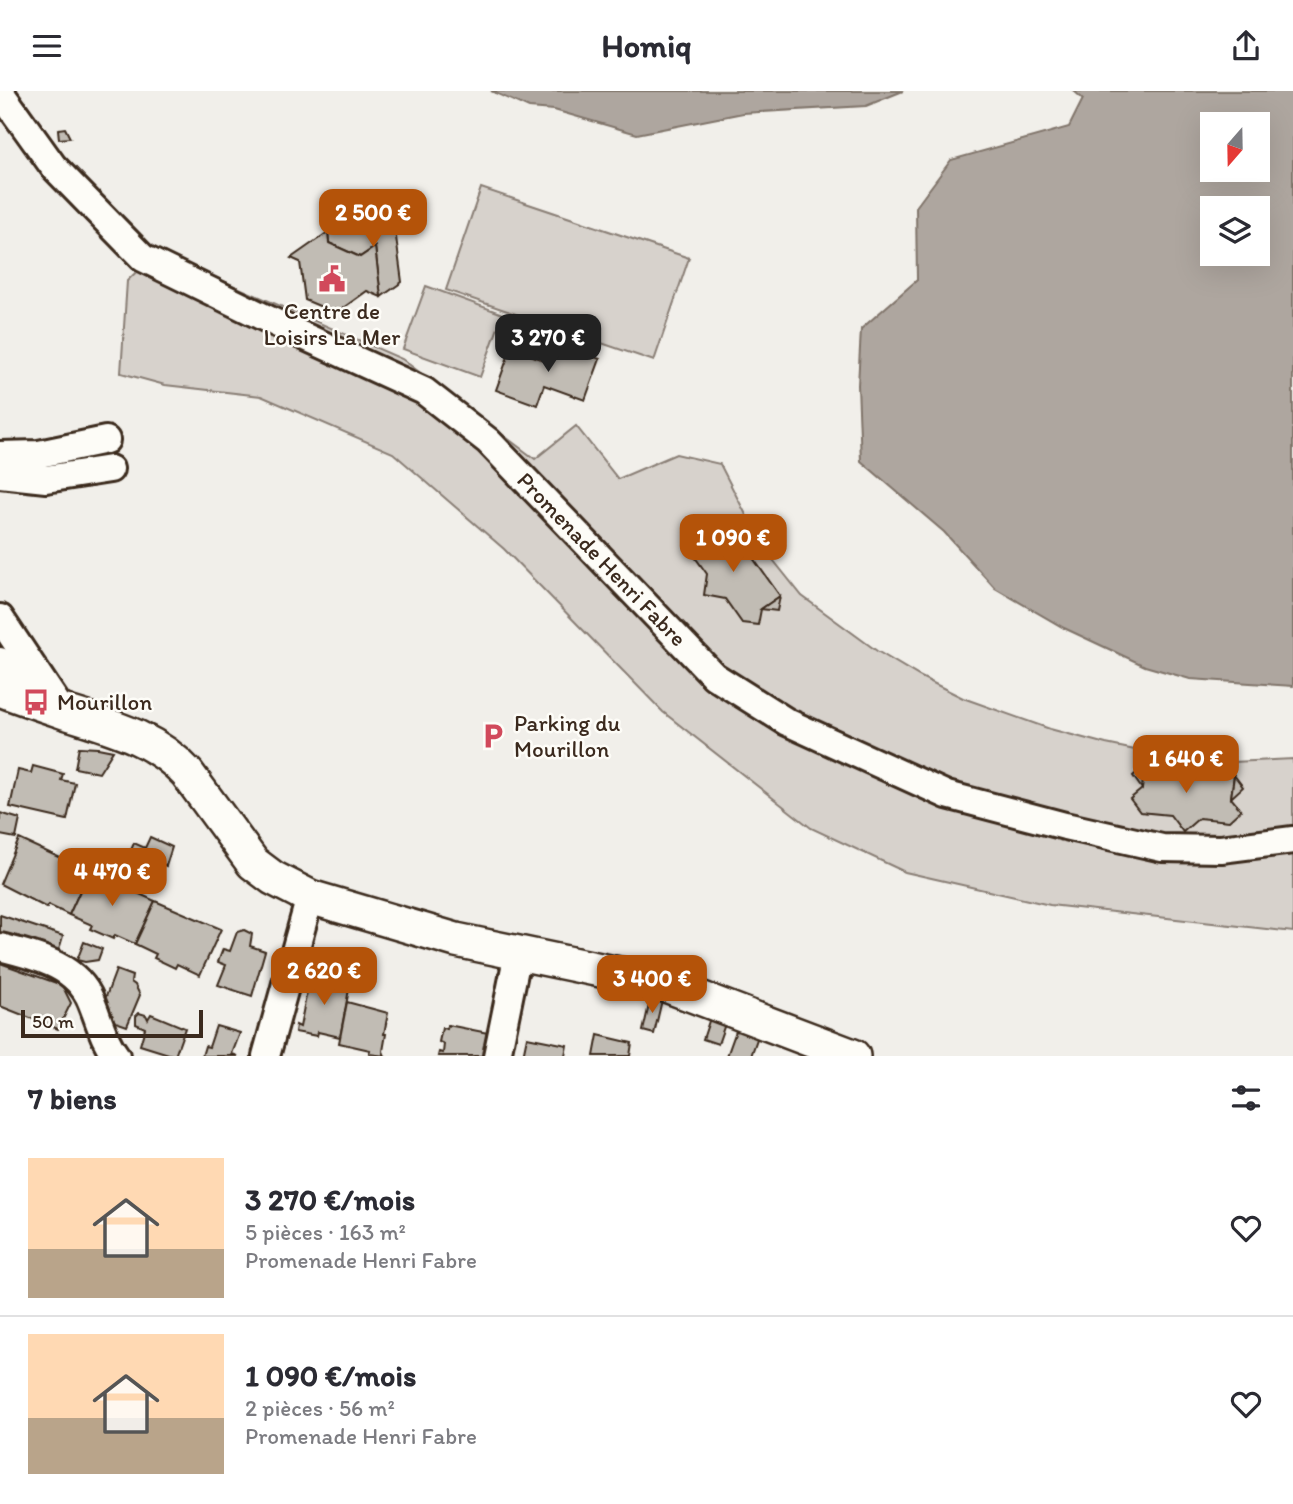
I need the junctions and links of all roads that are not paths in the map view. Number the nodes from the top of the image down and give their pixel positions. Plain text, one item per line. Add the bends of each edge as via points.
1 (0, 92) edge
2 (106, 440) dead end
3 (0, 455) edge
4 (110, 469) dead end
5 (0, 474) edge
6 (0, 618) edge
7 (0, 661) edge
8 (13, 694) edge
9 (62, 711) junction
10 (1293, 840) edge
11 (310, 897) junction
12 (0, 947) edge
13 (518, 953) junction
14 (104, 1050) edge
15 (266, 1056) edge
16 (497, 1056) edge
17 (853, 1056) edge

1 - 10 street, Promenade Henri Fabre via 53,166 143,258 424,391 488,442 713,675 786,722 947,795 1090,832 1162,848 1221,849
2 - 3 street via 39,454
4 - 5 street via 46,479
6 - 9 street
7 - 8 street
8 - 9 main road
9 - 11 main road via 135,735 178,763 253,863
11 - 13 main road
11 - 15 street
12 - 14 street via 74,976 86,989
13 - 16 street
13 - 17 main road via 667,985

